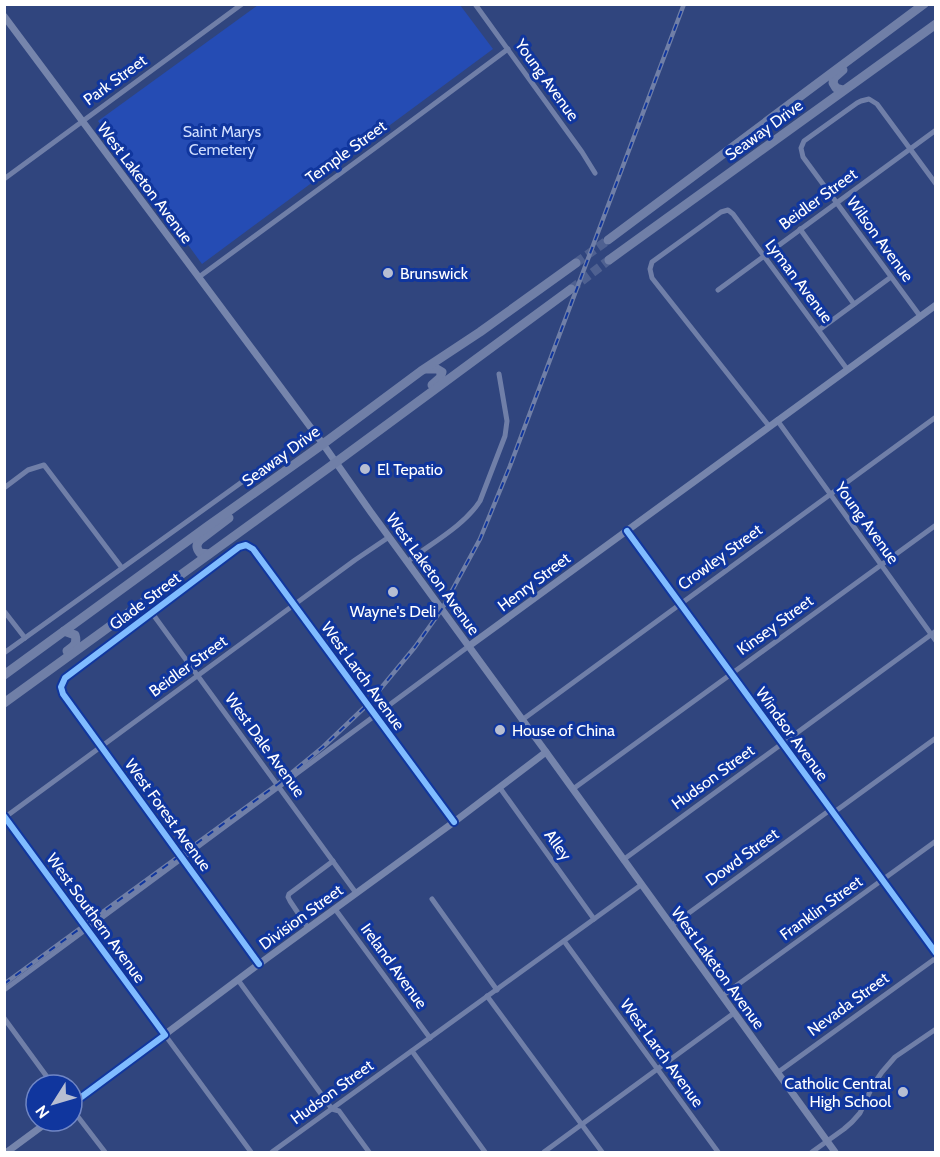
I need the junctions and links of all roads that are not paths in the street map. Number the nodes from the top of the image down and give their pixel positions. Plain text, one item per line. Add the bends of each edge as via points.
1 (242, 4) edge
2 (475, 4) edge
3 (925, 4) edge
4 (4, 16) edge
5 (936, 24) edge
6 (8, 26) edge
7 (508, 49) junction
8 (843, 90) junction
9 (82, 121) junction
10 (936, 130) edge
11 (910, 149) junction
12 (595, 173) dead end
13 (4, 179) edge
14 (936, 184) edge
15 (836, 202) junction
16 (800, 229) junction
17 (608, 240) tunnel mouth
18 (764, 256) junction
19 (609, 260) tunnel mouth
20 (576, 263) tunnel mouth
21 (199, 277) junction
22 (891, 277) junction
23 (571, 289) tunnel mouth
24 (717, 290) dead end
25 (854, 304) junction
26 (933, 307) edge
27 (920, 316) junction
28 (935, 316) edge
29 (819, 330) junction
30 (848, 369) junction
31 (421, 371) junction
32 (499, 374) dead end
33 (936, 417) edge
34 (777, 420) junction
35 (769, 426) junction
36 (313, 431) junction
37 (323, 444) junction
38 (348, 453) junction
39 (309, 454) junction
40 (335, 463) junction
41 (4, 488) edge
42 (830, 494) junction
43 (936, 525) edge
44 (627, 531) junction
45 (389, 537) junction
46 (249, 546) joint
47 (209, 554) junction
48 (407, 561) junction
49 (881, 564) junction
50 (122, 568) junction
51 (680, 604) junction
52 (294, 605) junction
53 (4, 611) edge
54 (152, 612) junction
55 (64, 631) junction
56 (933, 633) edge
57 (25, 638) junction
58 (936, 641) edge
59 (469, 646) junction
60 (4, 653) edge
61 (731, 674) junction
62 (4, 675) edge
63 (199, 676) junction
64 (62, 684) joint
65 (4, 697) edge
66 (4, 703) edge
67 (375, 715) junction
68 (522, 720) junction
69 (936, 738) edge
70 (782, 744) junction
71 (102, 746) junction
72 (546, 752) junction
73 (279, 786) junction
74 (500, 788) junction
75 (573, 789) junction
76 (831, 811) junction
77 (5, 817) edge
78 (454, 822) junction
79 (936, 841) edge
80 (183, 857) junction
81 (623, 860) junction
82 (333, 861) junction
83 (882, 880) junction
84 (641, 885) junction
85 (356, 893) junction
86 (432, 899) dead end
87 (335, 909) junction
88 (594, 919) junction
89 (671, 926) junction
90 (308, 928) junction
91 (88, 929) junction
92 (564, 941) junction
93 (936, 953) edge
94 (936, 958) edge
95 (258, 962) junction
96 (238, 980) junction
97 (495, 987) junction
98 (4, 990) edge
99 (488, 996) junction
100 (722, 996) junction
101 (734, 1013) junction
102 (4, 1018) edge
103 (936, 1029) edge
104 (165, 1035) junction
105 (430, 1038) junction
106 (412, 1051) junction
107 (657, 1069) junction
108 (44, 1073) edge
109 (777, 1073) junction
110 (84, 1095) edge
111 (332, 1109) junction
112 (84, 1125) edge
113 (582, 1125) junction
114 (33, 1133) edge
115 (827, 1141) junction
116 (7, 1152) edge
117 (105, 1152) edge
118 (251, 1152) edge
119 (272, 1152) edge
120 (369, 1152) edge
121 (484, 1152) edge
122 (544, 1152) edge
123 (602, 1152) edge
124 (718, 1152) edge
125 (812, 1152) edge
126 (835, 1152) edge

1 - 9 street, Park Street
2 - 7 street, Young Avenue
3 - 8 highway via 923,10 834,78 833,85
3 - 17 highway, Seaway Drive
4 - 6 main road, West Laketon Avenue
5 - 8 highway, Seaway Drive
6 - 9 main road, West Laketon Avenue
7 - 12 street, Young Avenue
7 - 21 street, Temple Street
8 - 19 highway, Seaway Drive
9 - 13 street, Park Street
9 - 21 main road, West Laketon Avenue
10 - 11 street, Beidler Street
11 - 14 street
11 - 15 street, Beidler Street
11 - 15 street, Wilson Avenue via 877,104 861,100 804,141 801,148 803,157
15 - 16 street, Beidler Street
15 - 22 street, Wilson Avenue
16 - 18 street, Beidler Street
16 - 25 street
18 - 24 street, Beidler Street
18 - 29 street, Lyman Avenue
18 - 35 street, Lyman Avenue via 728,210 652,262 650,269 652,278
20 - 31 highway, Seaway Drive
21 - 36 main road, West Laketon Avenue
22 - 25 street
22 - 27 street, Wilson Avenue
23 - 38 highway
25 - 29 street
26 - 27 main road, Henry Street
26 - 28 street
27 - 30 main road, Henry Street
29 - 30 street, Lyman Avenue
30 - 34 main road, Henry Street
31 - 37 highway, Seaway Drive
31 - 38 highway via 437,369 442,375 353,443
32 - 48 street via 507,421 505,436 480,501 460,522
33 - 42 street, Crowley Street
34 - 35 main road, Henry Street
34 - 42 street, Young Avenue
35 - 44 main road, Henry Street
36 - 37 main road, West Laketon Avenue
36 - 50 street
37 - 39 highway, Seaway Drive
37 - 40 main road, West Laketon Avenue
38 - 40 highway
39 - 47 highway via 304,464 200,540 199,551
39 - 55 highway, Seaway Drive
40 - 45 main road, West Laketon Avenue
40 - 47 highway
41 - 50 street via 28,470 44,465
42 - 49 street, Young Avenue
42 - 51 street, Crowley Street
43 - 49 street, Kinsey Street
44 - 51 street, Windsor Avenue
44 - 59 main road, Henry Street
45 - 48 main road, West Laketon Avenue
45 - 52 street, Beidler Street
46 - 52 street, West Larch Avenue
46 - 54 street, Glade Street via 239,547
47 - 66 highway
48 - 59 main road, West Laketon Avenue
49 - 56 street, Young Avenue
49 - 61 street, Kinsey Street
50 - 57 street
51 - 61 street, Windsor Avenue
51 - 68 street, Crowley Street
52 - 63 street, Beidler Street
52 - 67 street, West Larch Avenue
53 - 57 street
54 - 63 street, West Dale Avenue
54 - 64 street, Glade Street
55 - 62 highway, Seaway Drive
55 - 65 highway via 75,635 75,645
56 - 58 street, Young Avenue
56 - 70 street, Hudson Street
57 - 60 street
59 - 67 street, Henry Street
59 - 68 main road, West Laketon Avenue
61 - 70 street, Windsor Avenue
61 - 75 street, Kinsey Street
63 - 71 street, Beidler Street
63 - 73 street, West Dale Avenue
64 - 71 street, West Forest Avenue via 63,694
67 - 73 street, Henry Street
67 - 78 street, West Larch Avenue
68 - 72 main road, West Laketon Avenue
69 - 76 street, Dowd Street
70 - 76 street, Windsor Avenue
70 - 81 street, Hudson Street
71 - 77 street, Beidler Street
71 - 80 street, West Forest Avenue
72 - 74 main road, Division Street
72 - 75 main road, West Laketon Avenue
73 - 80 street, Henry Street
73 - 82 street, West Dale Avenue
74 - 78 main road, Division Street
74 - 88 street, Alley
75 - 81 main road, West Laketon Avenue
76 - 83 street, Windsor Avenue
76 - 89 street, Dowd Street
77 - 91 street, West Southern Avenue
78 - 85 main road, Division Street
79 - 83 street, Franklin Street
80 - 91 street, Henry Street
80 - 95 street, West Forest Avenue
81 - 84 main road, West Laketon Avenue
82 - 85 street, West Dale Avenue
82 - 90 street via 289,894
83 - 93 street, Windsor Avenue
83 - 100 street, Franklin Street
84 - 88 street, Hudson Street
84 - 89 main road, West Laketon Avenue
85 - 87 main road, Division Street
86 - 97 street
87 - 90 main road, Division Street
87 - 105 street, Ireland Avenue
88 - 92 street, Hudson Street
89 - 100 main road, West Laketon Avenue
90 - 95 main road, Division Street
91 - 98 street, Henry Street
91 - 104 street, West Southern Avenue
92 - 97 street, Hudson Street
92 - 107 street, West Larch Avenue
94 - 109 street, Nevada Street
95 - 96 main road, Division Street
96 - 104 main road, Division Street
96 - 111 street
97 - 99 street, Hudson Street
99 - 105 street, Hudson Street
99 - 113 street
100 - 101 main road, West Laketon Avenue
101 - 107 street
101 - 109 main road, West Laketon Avenue
102 - 108 street
103 - 115 street via 895,1057 873,1085 860,1113
104 - 110 main road, Division Street
104 - 118 street, West Southern Avenue
105 - 106 street, Hudson Street
106 - 111 street, Hudson Street
106 - 121 street
107 - 113 street
107 - 124 street, West Larch Avenue
109 - 115 main road, West Laketon Avenue
111 - 119 street, Hudson Street
111 - 120 street via 339,1111
112 - 117 street
113 - 122 street
113 - 123 street
114 - 116 main road
115 - 125 street
115 - 126 main road, West Laketon Avenue

